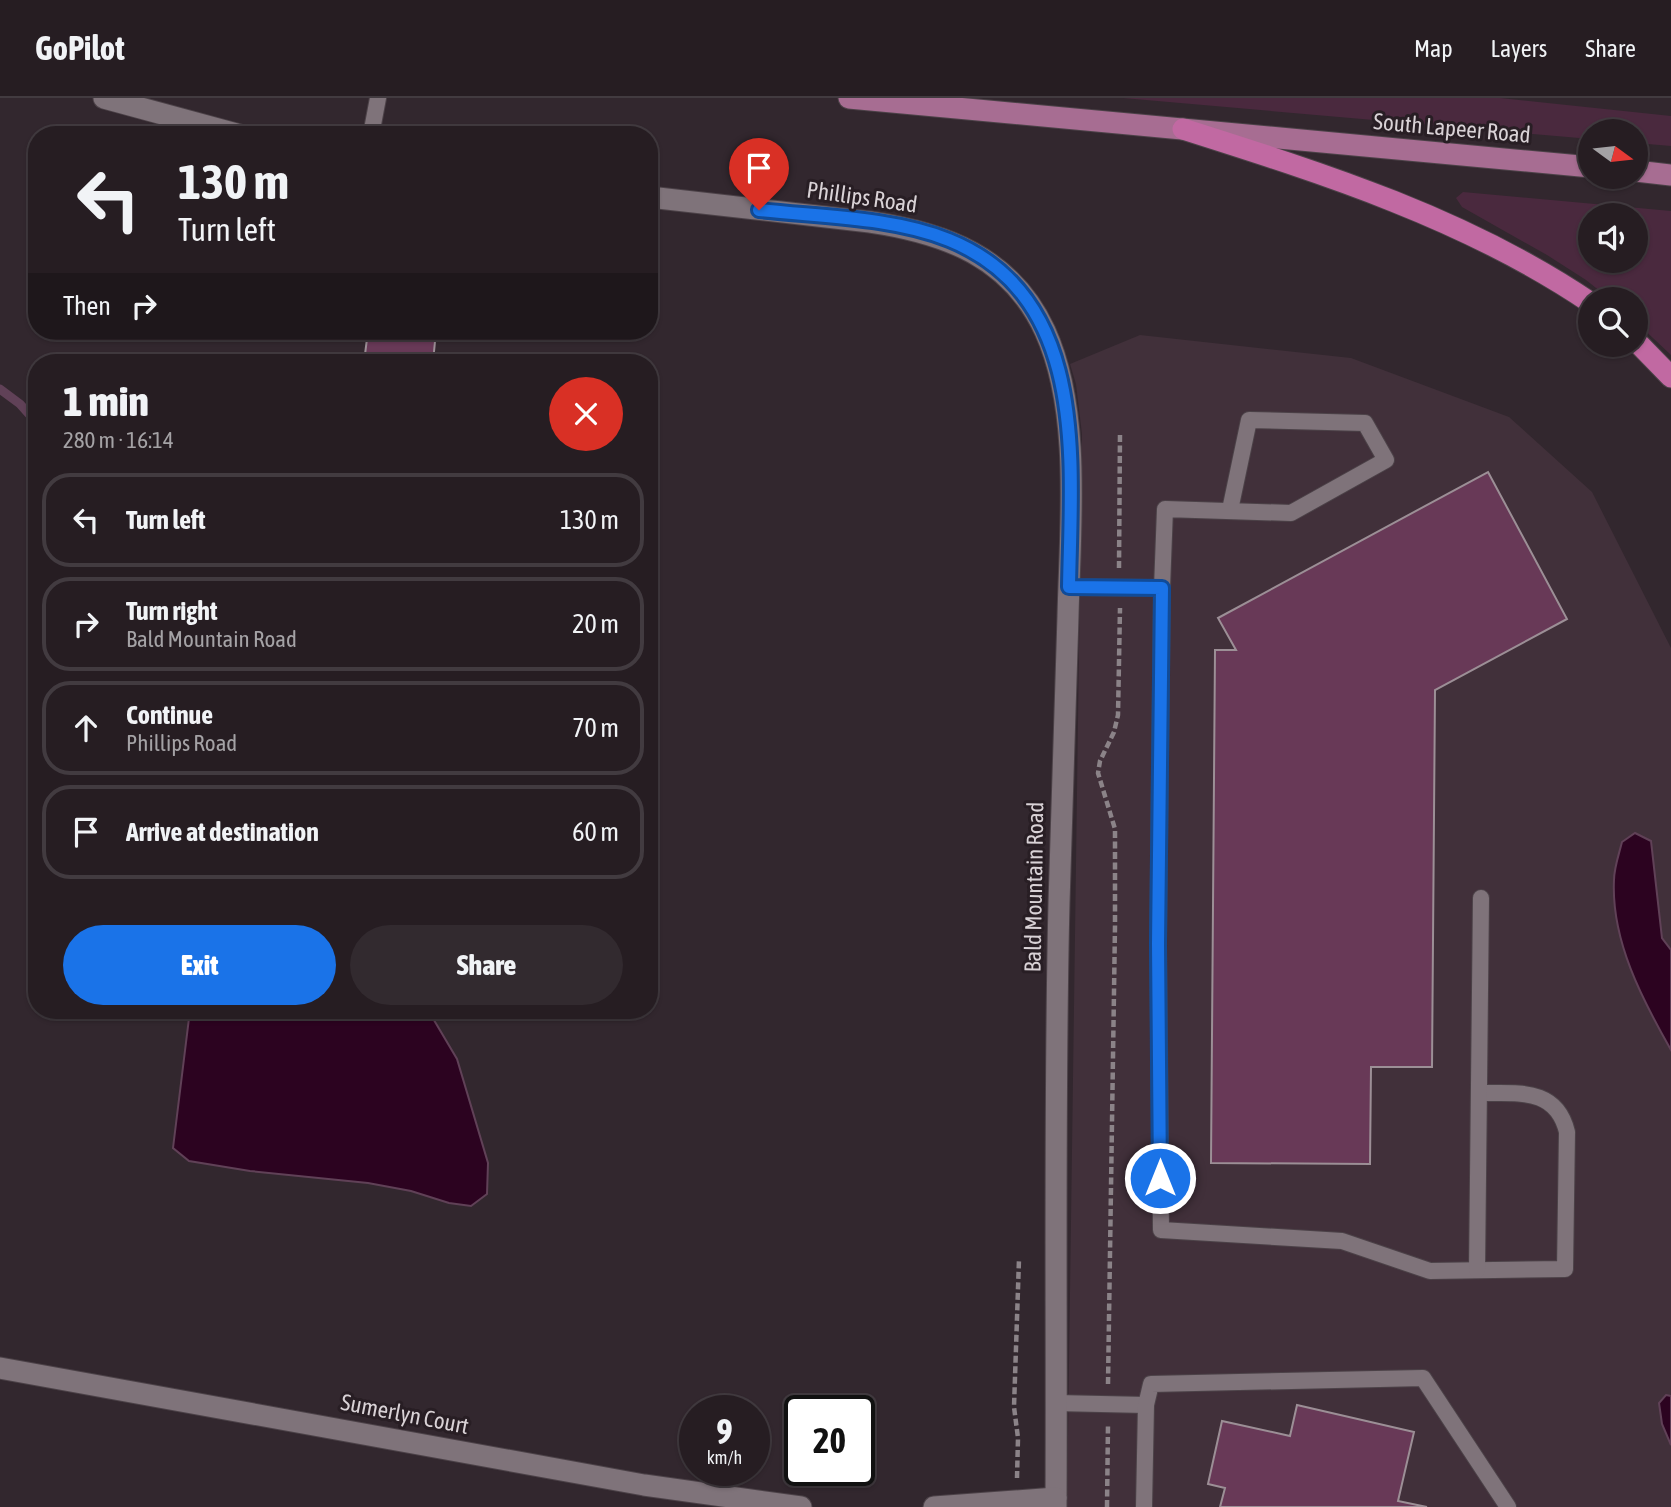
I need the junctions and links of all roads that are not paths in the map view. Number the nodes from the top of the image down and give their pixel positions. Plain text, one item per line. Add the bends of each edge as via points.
1 (104, 98) edge
2 (378, 98) edge
3 (849, 98) edge
4 (207, 126) edge
5 (373, 126) edge
6 (1183, 129) junction
7 (1578, 166) edge
8 (1648, 172) edge
9 (1671, 174) edge
10 (658, 198) edge
11 (1012, 282) joint
12 (1578, 295) edge
13 (1648, 353) edge
14 (1671, 377) edge
15 (1230, 510) junction
16 (1069, 587) junction
17 (1162, 588) junction
18 (1481, 898) dead end
19 (1479, 1093) junction
20 (1477, 1270) junction
21 (0, 1368) edge
22 (1056, 1403) junction
23 (1146, 1405) junction
24 (1056, 1503) edge
25 (801, 1507) edge
26 (934, 1507) edge
27 (1144, 1507) edge
28 (1508, 1507) edge

1 - 4 street
2 - 5 lane
3 - 6 main road, South Lapeer Road
6 - 7 main road, South Lapeer Road
6 - 12 highway via 1402,204 1517,257
8 - 9 main road
10 - 11 street, Phillips Road via 923,232 970,250
11 - 16 street, Bald Mountain Road via 1045,330 1063,387 1070,454
13 - 14 highway
15 - 15 lane via 1291,513 1386,460 1365,423 1249,420
15 - 17 lane via 1165,509
16 - 17 lane
16 - 22 street, Bald Mountain Road via 1059,908
17 - 20 lane via 1161,1230 1342,1241 1430,1271
18 - 19 lane
19 - 20 lane
19 - 20 lane via 1542,1098 1559,1111 1567,1132 1565,1269
21 - 25 street, Sumerlyn Court via 644,1485
22 - 23 lane
22 - 24 street, Bald Mountain Road
23 - 27 lane
23 - 28 lane via 1151,1384 1423,1378
24 - 26 street

